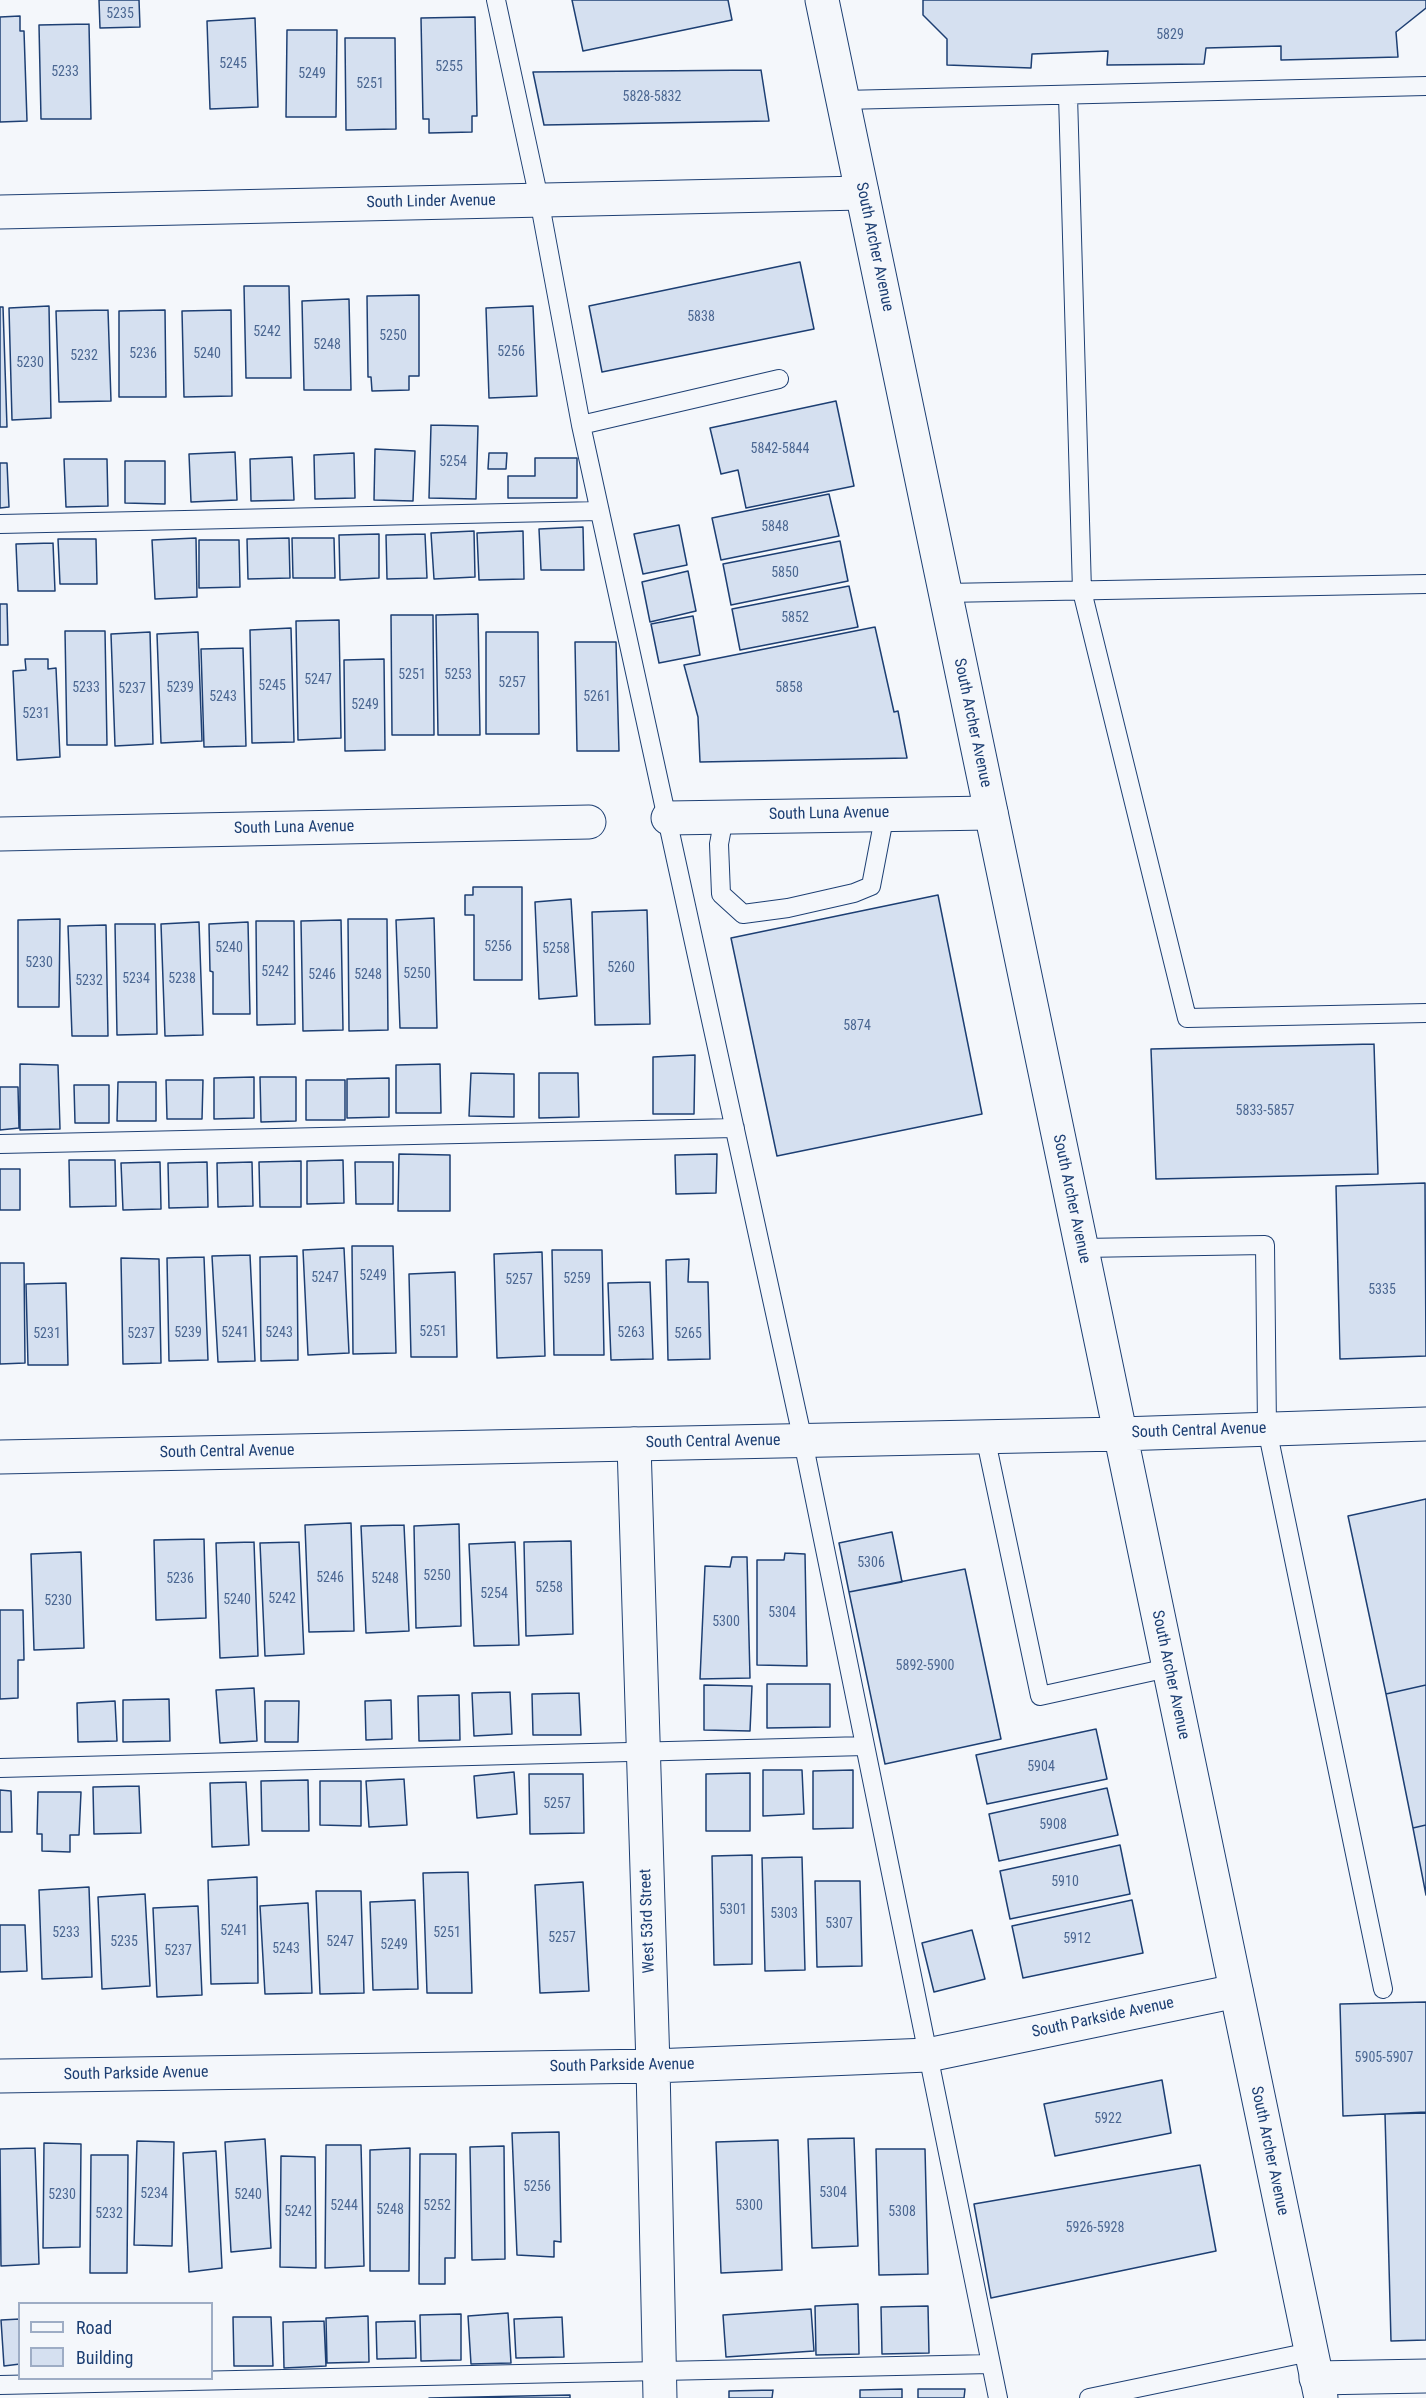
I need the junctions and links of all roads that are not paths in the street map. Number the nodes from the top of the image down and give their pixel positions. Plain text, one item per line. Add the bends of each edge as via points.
1 (496, 0) edge
2 (822, 0) edge
3 (1426, 86) edge
4 (1068, 95) junction
5 (843, 100) junction
6 (862, 193) junction
7 (539, 199) junction
8 (0, 212) edge
9 (779, 379) dead end
10 (581, 425) junction
11 (600, 511) junction
12 (0, 524) edge
13 (1426, 584) edge
14 (1082, 591) junction
15 (945, 593) junction
16 (885, 813) junction
17 (991, 813) junction
18 (724, 817) junction
19 (668, 818) junction
20 (589, 822) dead end
21 (0, 834) edge
22 (1426, 1013) edge
23 (735, 1128) junction
24 (0, 1144) edge
25 (1082, 1248) junction
26 (1426, 1424) edge
27 (1268, 1430) junction
28 (1120, 1434) junction
29 (985, 1436) junction
30 (803, 1441) junction
31 (634, 1444) junction
32 (0, 1457) edge
33 (1168, 1668) junction
34 (865, 1746) junction
35 (643, 1752) junction
36 (0, 1768) edge
37 (1383, 1989) dead end
38 (1236, 1991) junction
39 (928, 2055) junction
40 (653, 2066) junction
41 (0, 2076) edge
42 (991, 2364) junction
43 (1316, 2376) edge
44 (1426, 2376) edge
45 (660, 2384) edge
46 (0, 2385) edge
47 (998, 2398) edge
48 (1089, 2398) edge

1 - 7 lane
2 - 5 street, South Archer Avenue
3 - 4 lane
4 - 5 lane
4 - 14 lane
5 - 6 street, South Archer Avenue
6 - 7 street, South Linder Avenue
6 - 15 street, South Archer Avenue
7 - 8 street, South Linder Avenue
7 - 10 lane
9 - 10 lane
10 - 11 lane
11 - 12 lane
11 - 19 lane
13 - 14 lane
14 - 15 lane
14 - 22 lane via 1187,1018
15 - 17 street, South Archer Avenue
16 - 17 street, South Luna Avenue
16 - 18 street, South Luna Avenue
16 - 18 lane via 870,886 788,908 743,914 721,894 718,843
17 - 25 street, South Archer Avenue
18 - 19 street, South Luna Avenue
19 - 23 lane
20 - 21 street, South Luna Avenue
23 - 24 lane
23 - 30 lane
25 - 27 lane via 1265,1245
25 - 28 street, South Archer Avenue
26 - 27 street, South Central Avenue
27 - 28 street, South Central Avenue
27 - 37 lane
28 - 29 street, South Central Avenue
28 - 33 street, South Archer Avenue
29 - 30 street, South Central Avenue
29 - 33 lane via 1040,1696
30 - 31 street, South Central Avenue
30 - 34 lane
31 - 32 street, South Central Avenue
31 - 35 street, West 53rd Street
33 - 38 street, South Archer Avenue
34 - 35 lane
34 - 39 lane
35 - 36 lane
35 - 40 street, West 53rd Street
38 - 39 street, South Parkside Avenue
38 - 43 street, South Archer Avenue
39 - 40 street, South Parkside Avenue
39 - 42 lane
40 - 41 street, South Parkside Avenue
40 - 45 street, West 53rd Street
42 - 45 lane
42 - 47 lane
43 - 44 street
43 - 48 lane
45 - 46 lane

